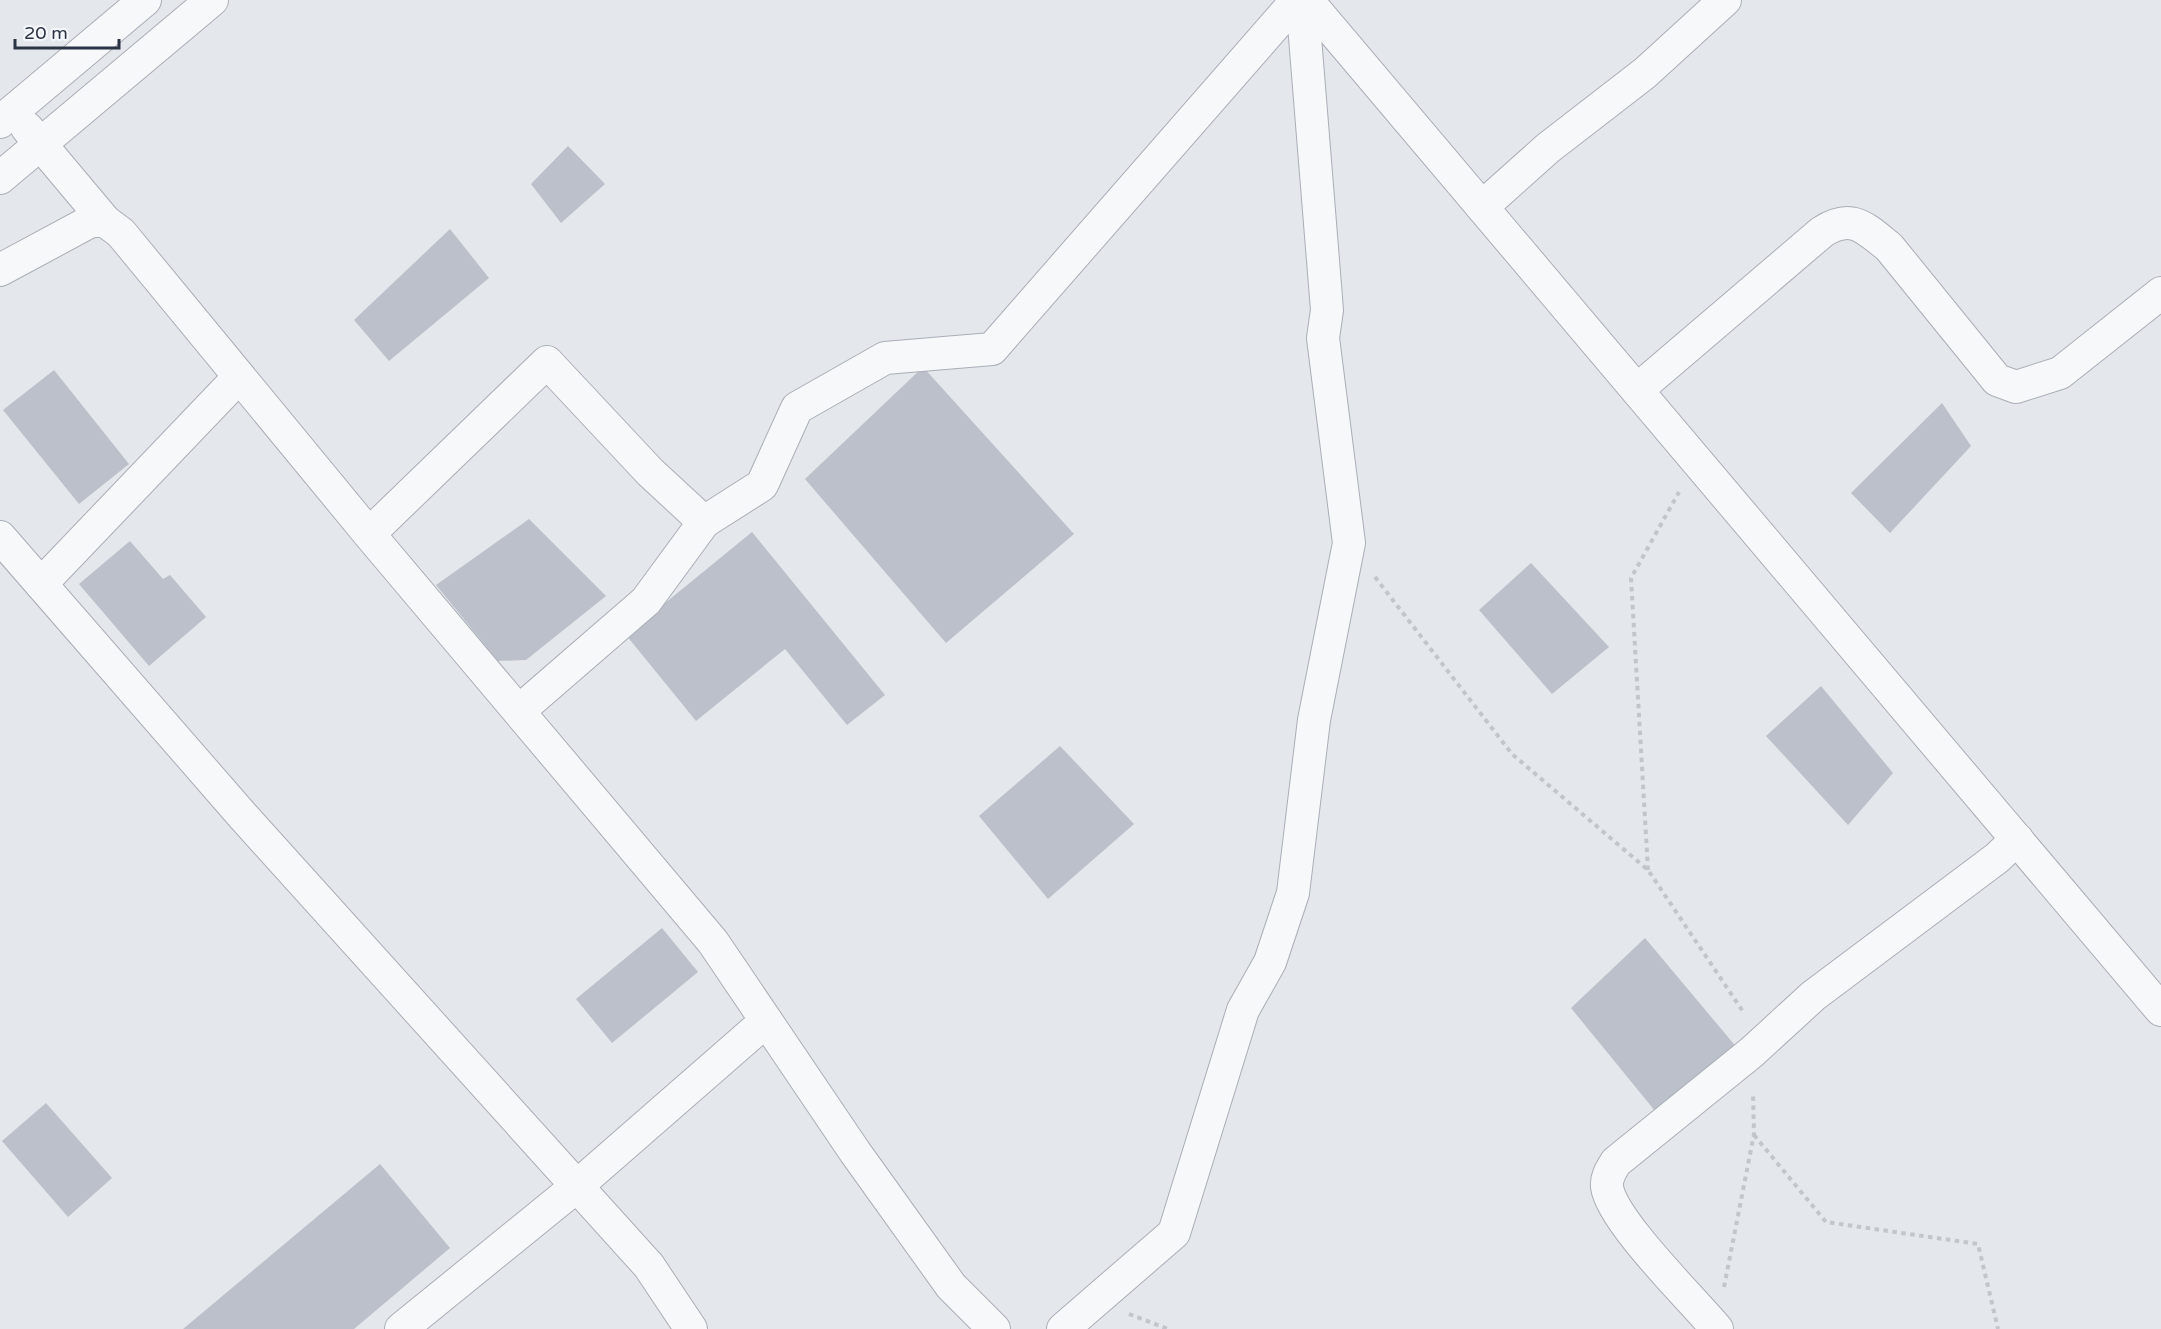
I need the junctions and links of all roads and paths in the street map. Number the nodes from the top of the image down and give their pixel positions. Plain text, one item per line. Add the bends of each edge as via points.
1 (145, 0) edge
2 (212, 0) edge
3 (1297, 0) edge
4 (1305, 0) edge
5 (1725, 0) edge
6 (6, 117) edge
7 (41, 144) junction
8 (0, 178) edge
9 (1482, 207) junction
10 (105, 221) junction
11 (0, 270) edge
12 (2161, 293) edge
13 (239, 376) junction
14 (1637, 390) junction
15 (1696, 460) junction
16 (704, 522) junction
17 (369, 534) junction
18 (0, 537) edge
19 (1349, 543) junction
20 (41, 584) junction
21 (519, 711) junction
22 (2017, 839) junction
23 (1648, 870) junction
24 (2161, 1010) edge
25 (766, 1021) junction
26 (1752, 1052) junction
27 (1754, 1134) junction
28 (577, 1186) junction
29 (401, 1329) edge
30 (691, 1329) edge
31 (994, 1329) edge
32 (1063, 1329) edge
33 (1717, 1329) edge
34 (1998, 1329) edge

1 - 6 street
2 - 7 street
3 - 16 street via 992,349 885,358 797,408 762,485
4 - 9 street
4 - 19 street via 1327,310 1323,339
5 - 9 street via 1645,73 1548,147
6 - 7 street
7 - 8 street
7 - 10 street
9 - 14 street
10 - 11 street via 91,221
10 - 13 street via 121,233
12 - 14 street via 2060,373 2016,387 1997,380 1889,247 1852,222 1838,222
13 - 17 street
13 - 20 street
14 - 15 street
15 - 22 street
15 - 23 path via 1631,578
16 - 17 street via 650,472 547,362
16 - 21 street via 646,601
17 - 21 street
18 - 20 street
19 - 23 path via 1512,754
19 - 32 street via 1314,720 1293,893 1270,962 1243,1010 1174,1233
20 - 28 street via 242,816
21 - 25 street via 713,942
22 - 24 street
22 - 26 street via 1813,996
23 - 26 path via 1751,1024
25 - 28 street
25 - 31 street via 951,1286
26 - 27 path
26 - 33 street via 1616,1162 1608,1176 1609,1195 1618,1215
27 - 33 path
27 - 34 path via 1826,1222 1978,1244
28 - 29 street
28 - 30 street via 649,1266

